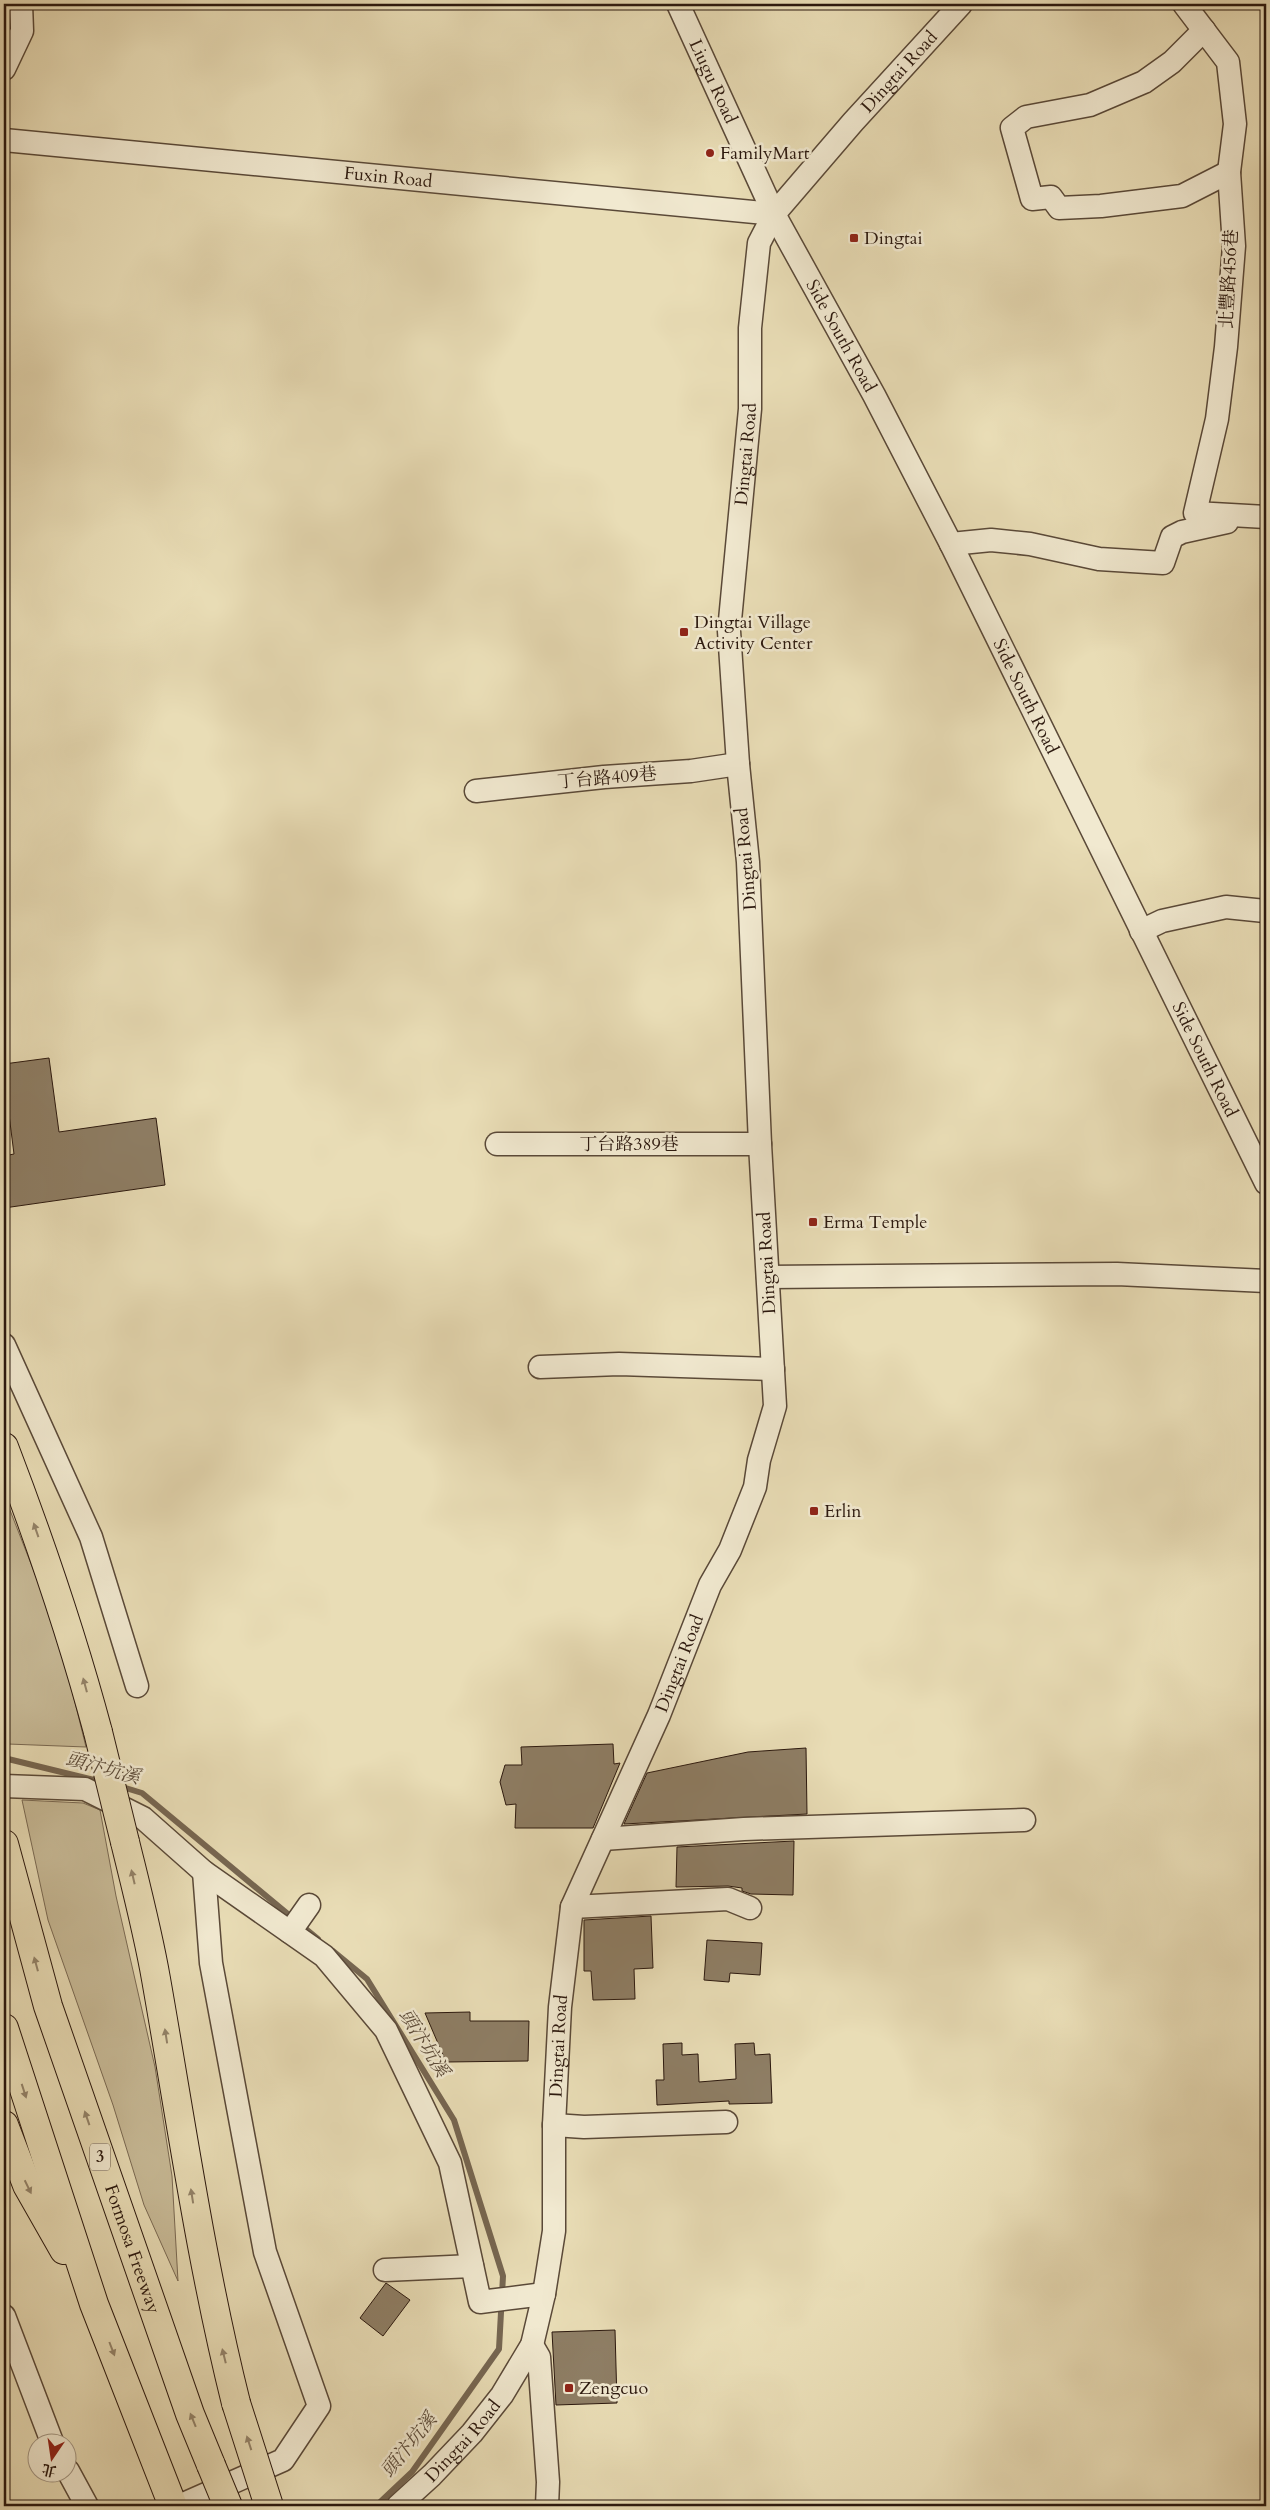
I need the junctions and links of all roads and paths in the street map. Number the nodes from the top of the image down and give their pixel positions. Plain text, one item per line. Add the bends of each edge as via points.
1 (21, 4) edge
2 (678, 4) edge
3 (961, 4) edge
4 (1184, 4) edge
5 (1204, 30) junction
6 (4, 69) edge
7 (4, 140) edge
8 (1229, 172) junction
9 (774, 214) junction
10 (1257, 518) edge
11 (951, 544) junction
12 (738, 764) junction
13 (476, 791) dead end
14 (1265, 911) dead end
15 (1141, 931) junction
16 (497, 1144) dead end
17 (760, 1144) junction
18 (1266, 1182) edge
19 (768, 1277) junction
20 (1266, 1281) edge
21 (4, 1345) edge
22 (540, 1367) dead end
23 (773, 1369) junction
24 (4, 1447) edge
25 (137, 1686) dead end
26 (4, 1786) edge
27 (1024, 1820) dead end
28 (603, 1839) junction
29 (4, 1844) edge
30 (204, 1872) junction
31 (309, 1905) dead end
32 (572, 1907) junction
33 (750, 1908) dead end
34 (290, 1932) junction
35 (4, 2028) edge
36 (726, 2122) dead end
37 (4, 2125) edge
38 (554, 2125) junction
39 (472, 2266) junction
40 (385, 2270) dead end
41 (544, 2294) junction
42 (94, 2304) junction
43 (4, 2316) edge
44 (532, 2345) junction
45 (48, 2432) edge
46 (74, 2482) edge
47 (172, 2500) edge
48 (87, 2506) edge
49 (228, 2506) edge
50 (269, 2506) edge
51 (398, 2506) edge
52 (547, 2506) edge

1 - 6 street via 22,31
2 - 9 street, Liugu Road
3 - 9 street, Dingtai Road
4 - 5 street, 北豐路456巷
5 - 8 street, 北豐路456巷 via 1228,62 1235,124
5 - 8 street via 1172,62 1144,82 1090,105 1026,117 1012,128 1032,198 1051,197 1059,208 1182,196
7 - 9 street, Fuxin Road
8 - 10 street, 北豐路456巷 via 1234,246 1226,347 1217,419 1195,512
9 - 11 street, Side South Road via 874,395
9 - 12 street, Dingtai Road via 759,243 750,328 750,409 730,622
10 - 11 street, 北豐路456巷 via 1182,532 1172,538 1163,563 1099,559 1030,544 991,540
11 - 15 street, Side South Road
12 - 13 street, 丁台路409巷
12 - 17 street, Dingtai Road via 748,862
14 - 15 street via 1226,907 1162,921
15 - 18 street, Side South Road
16 - 17 street, 丁台路389巷
17 - 19 street, Dingtai Road
19 - 20 street via 1117,1274
19 - 23 street, Dingtai Road
21 - 25 street via 91,1537
22 - 23 street via 619,1364
23 - 28 street, Dingtai Road via 775,1406 759,1460 755,1488 730,1550 710,1585 659,1715
50 -> 24 highway, bridge via 236,2403 215,2320 156,1976 98,1732 60,1600
26 - 30 street via 85,1788 143,1818
27 - 28 street via 744,1829
28 - 32 street, Dingtai Road
49 -> 29 highway, Formosa Freeway / 3, bridge via 190,2414 48,2006
30 - 34 street
30 - 47 street via 210,1963 265,2252 319,2406 283,2460
31 - 34 street
32 - 33 street via 728,1899
32 - 38 street, Dingtai Road via 560,2007
34 - 39 street via 324,1956 386,2030 450,2163
35 -> 42 highway
36 - 38 street via 584,2127
37 -> 42 highway via 27,2185
38 - 41 street, Dingtai Road via 554,2231
39 - 40 street
39 - 41 street via 480,2302
41 - 44 street, Dingtai Road
42 -> 47 highway
43 - 45 street
44 - 51 street, Dingtai Road via 502,2394 472,2433
44 - 52 street via 539,2357
46 - 48 street

